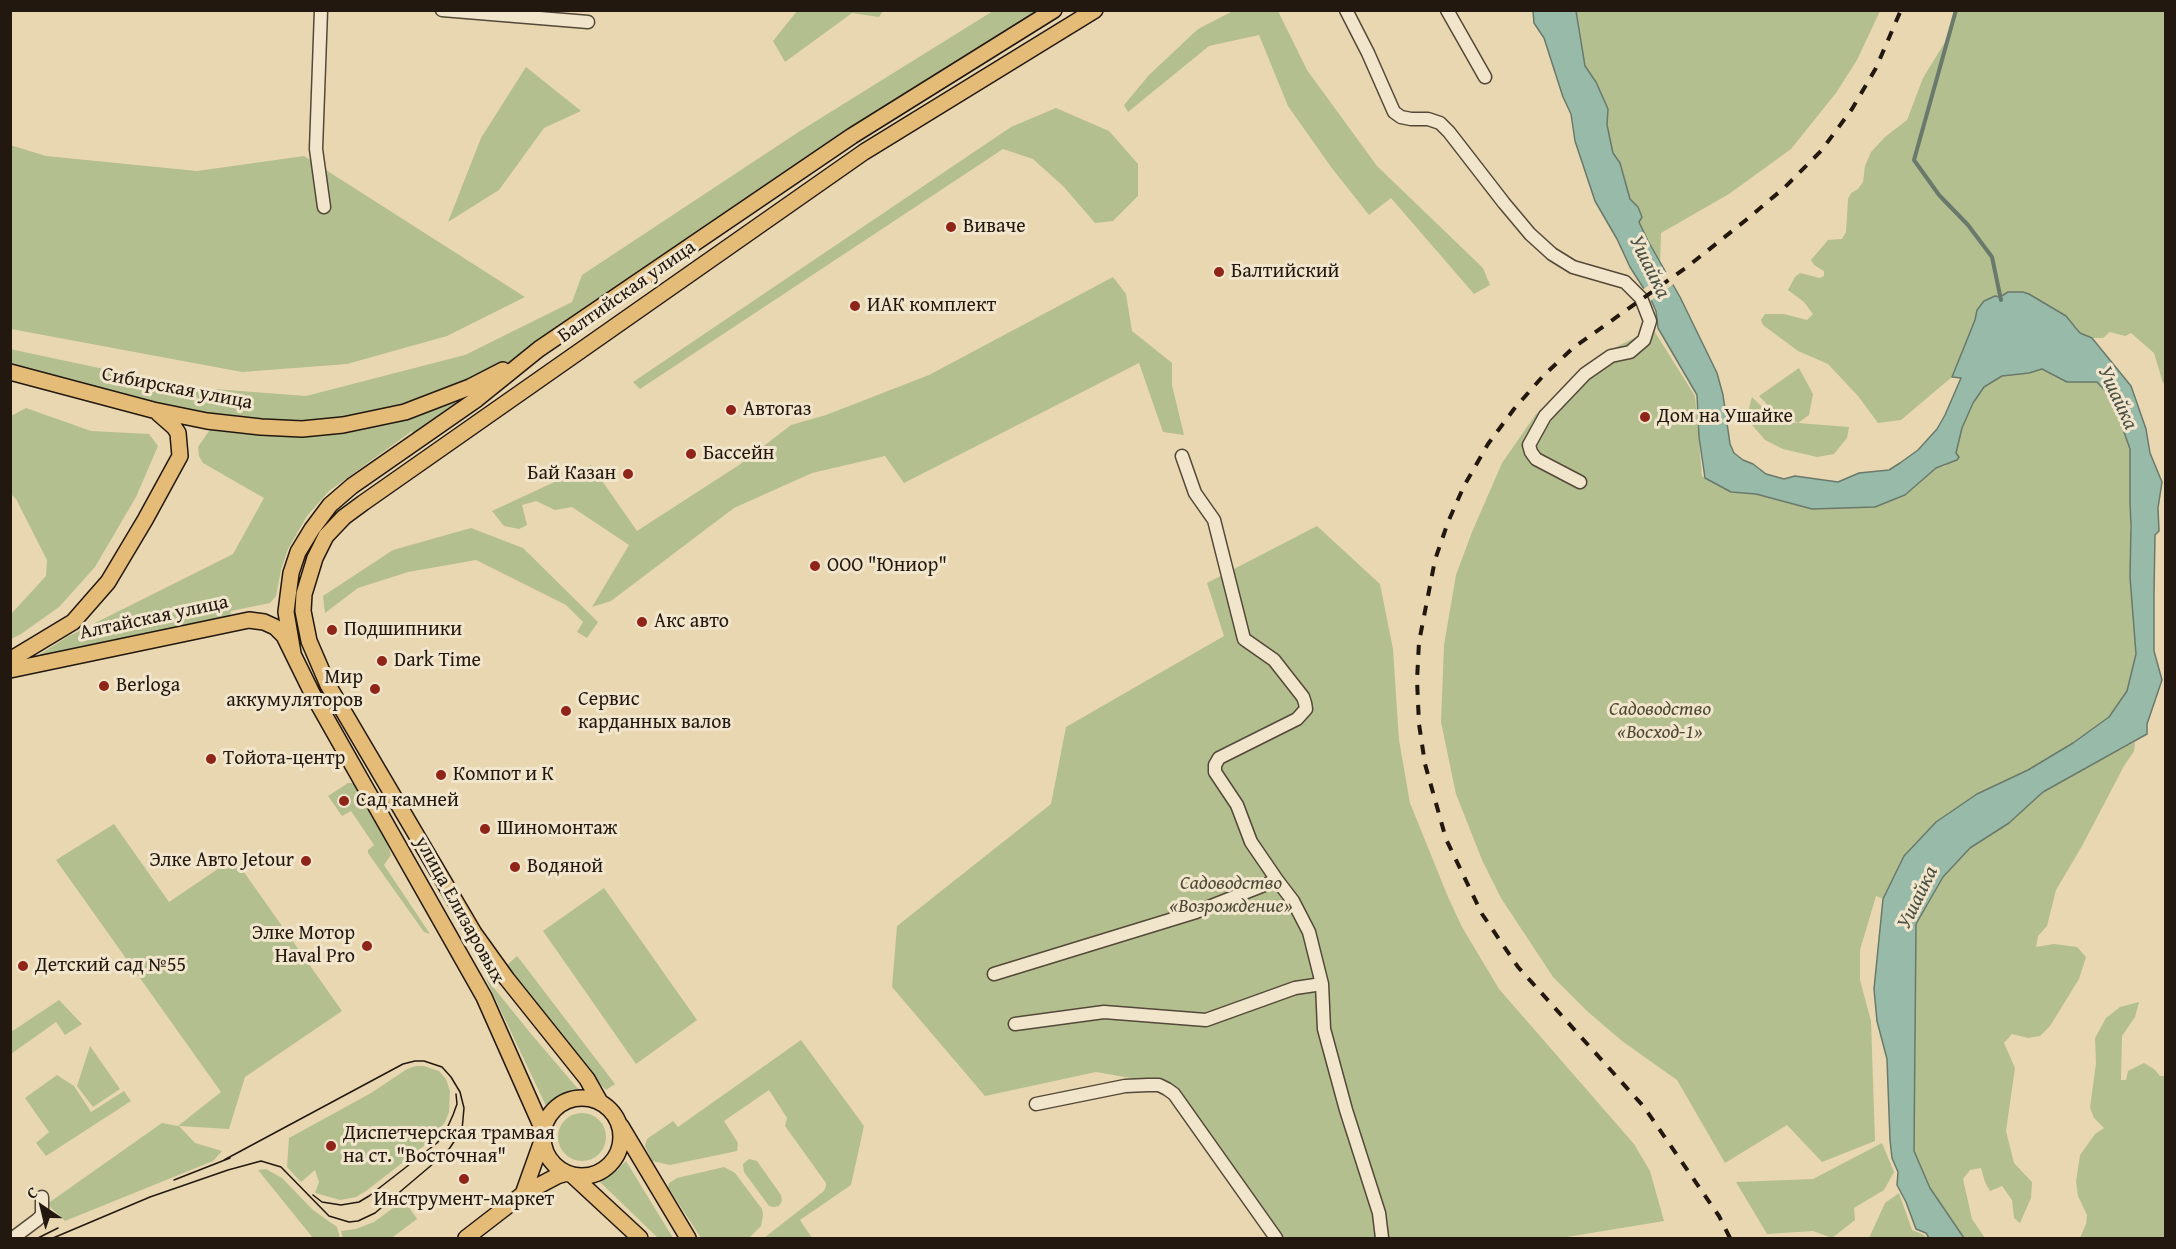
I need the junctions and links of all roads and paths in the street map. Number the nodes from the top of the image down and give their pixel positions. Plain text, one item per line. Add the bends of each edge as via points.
1 (321, 10) edge
2 (442, 10) edge
3 (1054, 10) edge
4 (1095, 10) edge
5 (1346, 10) edge
6 (1447, 10) edge
7 (588, 22) dead end
8 (1485, 77) dead end
9 (324, 207) dead end
10 (539, 349) junction
11 (10, 372) edge
12 (153, 410) junction
13 (1182, 456) dead end
14 (1580, 482) dead end
15 (293, 653) junction
16 (10, 660) edge
17 (10, 670) edge
18 (328, 686) joint
19 (1277, 880) junction
20 (994, 974) dead end
21 (1322, 984) junction
22 (1015, 1024) dead end
23 (600, 1102) junction
24 (1036, 1104) dead end
25 (619, 1124) junction
26 (543, 1134) junction
27 (569, 1174) junction
28 (523, 1194) junction
29 (42, 1197) dead end
30 (13, 1239) edge
31 (466, 1239) edge
32 (640, 1239) edge
33 (688, 1239) edge
34 (1276, 1239) edge
35 (1382, 1239) edge

1 - 9 street via 316,149
2 - 7 street
3 - 10 main road, Балтийская улица via 852,136
4 - 18 main road, Балтийская улица via 864,153 344,517 326,537 315,558 304,594 309,642
5 - 14 street via 1394,112 1401,117 1434,121 1449,132 1530,234 1552,254 1573,267 1625,282 1641,298 1650,321 1644,340 1630,352 1611,356 1585,374 1545,416 1529,445 1536,459
6 - 8 street
10 - 12 main road, Сибирская улица via 470,387 433,402 343,425 261,427
10 - 15 main road, Балтийская улица via 330,505 298,552 291,573 286,612
11 - 12 main road, Сибирская улица
12 - 16 main road via 174,427 180,456 145,520 108,582 73,622
13 - 19 street via 1195,493 1214,520 1244,639 1274,660 1305,703 1306,709 1297,719 1218,758 1215,765 1251,842
15 - 17 main road, Алтайская улица via 275,627 249,620
15 - 26 main road, улица Елизаровых via 484,997
18 - 23 main road, улица Елизаровых via 474,933 587,1079
19 - 20 street via 1196,912
19 - 21 street via 1309,932
21 - 22 street via 1295,988 1206,1020 1104,1012
21 - 35 street via 1324,1029 1378,1212
23 - 25 main road
23 - 26 main road via 565,1102 548,1119
24 - 34 street via 1125,1086 1159,1085 1167,1089
25 - 27 main road via 620,1148 610,1163 596,1174
25 - 33 main road
26 - 27 main road via 549,1160
26 - 28 main road
27 - 28 main road
27 - 32 main road
28 - 31 main road
29 - 30 street via 42,1215

